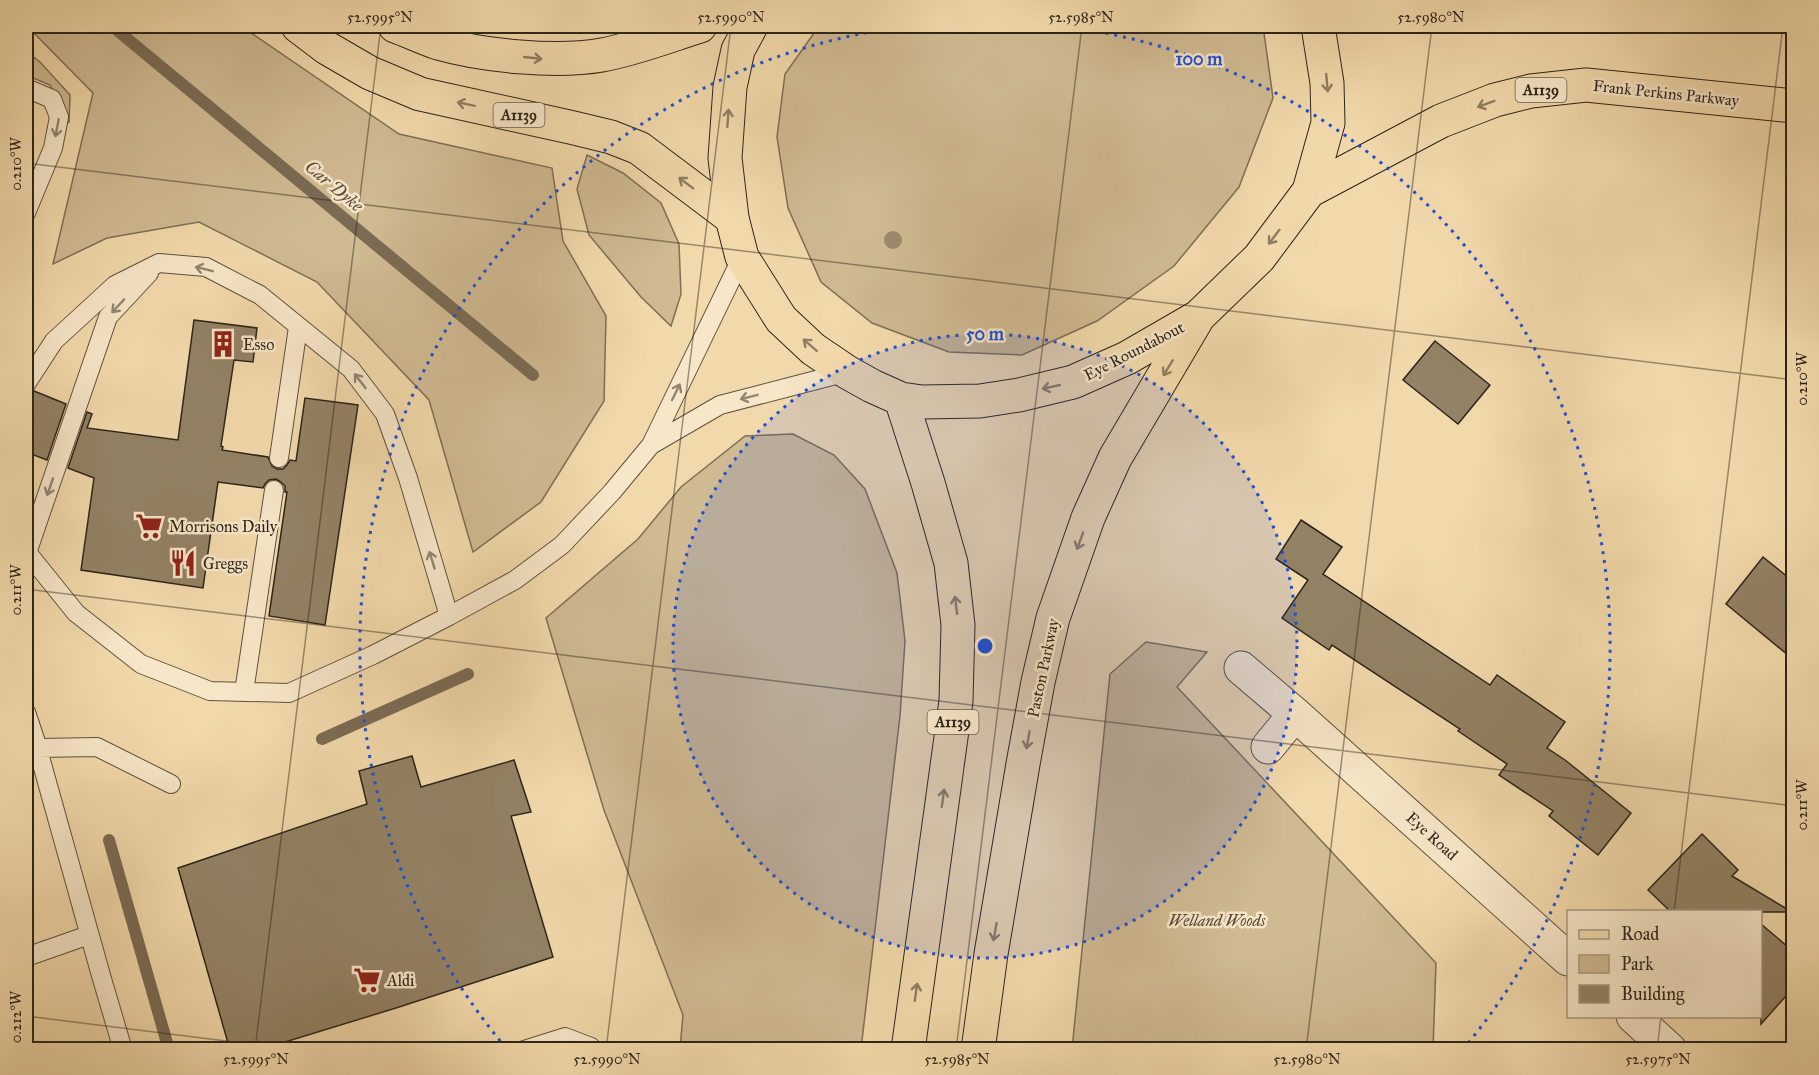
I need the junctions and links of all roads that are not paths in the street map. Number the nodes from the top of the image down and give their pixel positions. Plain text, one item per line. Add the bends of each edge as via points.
1 (298, 26) edge
2 (395, 26) edge
3 (699, 26) edge
4 (751, 26) edge
5 (1318, 26) edge
6 (26, 88) edge
7 (1794, 106) edge
8 (1309, 190) junction
9 (26, 213) edge
10 (732, 218) junction
11 (742, 257) junction
12 (159, 263) junction
13 (1198, 317) junction
14 (298, 327) junction
15 (847, 372) junction
16 (26, 384) edge
17 (901, 399) junction
18 (651, 445) junction
19 (279, 458) dead end
20 (274, 490) dead end
21 (26, 552) edge
22 (449, 616) junction
23 (1241, 668) dead end
24 (244, 692) junction
25 (26, 712) edge
26 (1295, 714) junction
27 (1268, 747) dead end
28 (37, 748) junction
29 (171, 784) dead end
30 (89, 935) junction
31 (1567, 956) edge
32 (26, 957) edge
33 (1634, 1018) edge
34 (123, 1050) edge
35 (524, 1050) edge
36 (592, 1050) edge
37 (908, 1050) edge
38 (978, 1050) edge
39 (1670, 1050) edge

10 -> 1 main road, A1139 via 639,148 611,137 420,94 370,73
2 -> 3 main road via 438,43 542,59 600,55
10 -> 4 main road, Eye Roundabout via 725,159 730,87 738,50
5 -> 8 main road, Eye Roundabout via 1327,83 1328,123
6 -> 9 lane via 52,99 59,117 53,148
7 -> 8 main road, Frank Perkins Parkway / A1139 via 1586,85 1531,91 1441,121
8 -> 13 main road, Eye Roundabout via 1259,258
10 - 11 main road, Eye Roundabout
15 -> 11 main road, Eye Roundabout via 813,349 781,319
18 -> 11 lane
14 -> 12 lane via 260,296 206,267
12 - 16 lane via 115,285 54,341
12 -> 21 lane via 108,317
13 -> 17 main road, Eye Roundabout via 1126,358 1073,382 980,401
13 -> 38 main road, Paston Parkway via 1115,458 1088,518 1053,618 1038,682
14 - 19 lane
22 -> 14 lane via 385,414 351,369
15 - 17 main road, Eye Roundabout
15 -> 18 lane via 720,405
37 -> 17 main road, A1139 via 956,701 958,625 951,563
18 - 22 lane via 562,546 515,580
20 - 24 lane
21 - 24 lane via 76,612 141,664 210,690
22 - 24 lane via 289,693
23 - 26 street, Eye Road
25 - 28 lane
26 - 27 street
26 - 31 street, Eye Road
28 - 29 lane via 97,747
28 - 30 lane
30 - 32 lane
30 - 34 lane
33 - 39 street
35 - 36 lane via 564,1037

